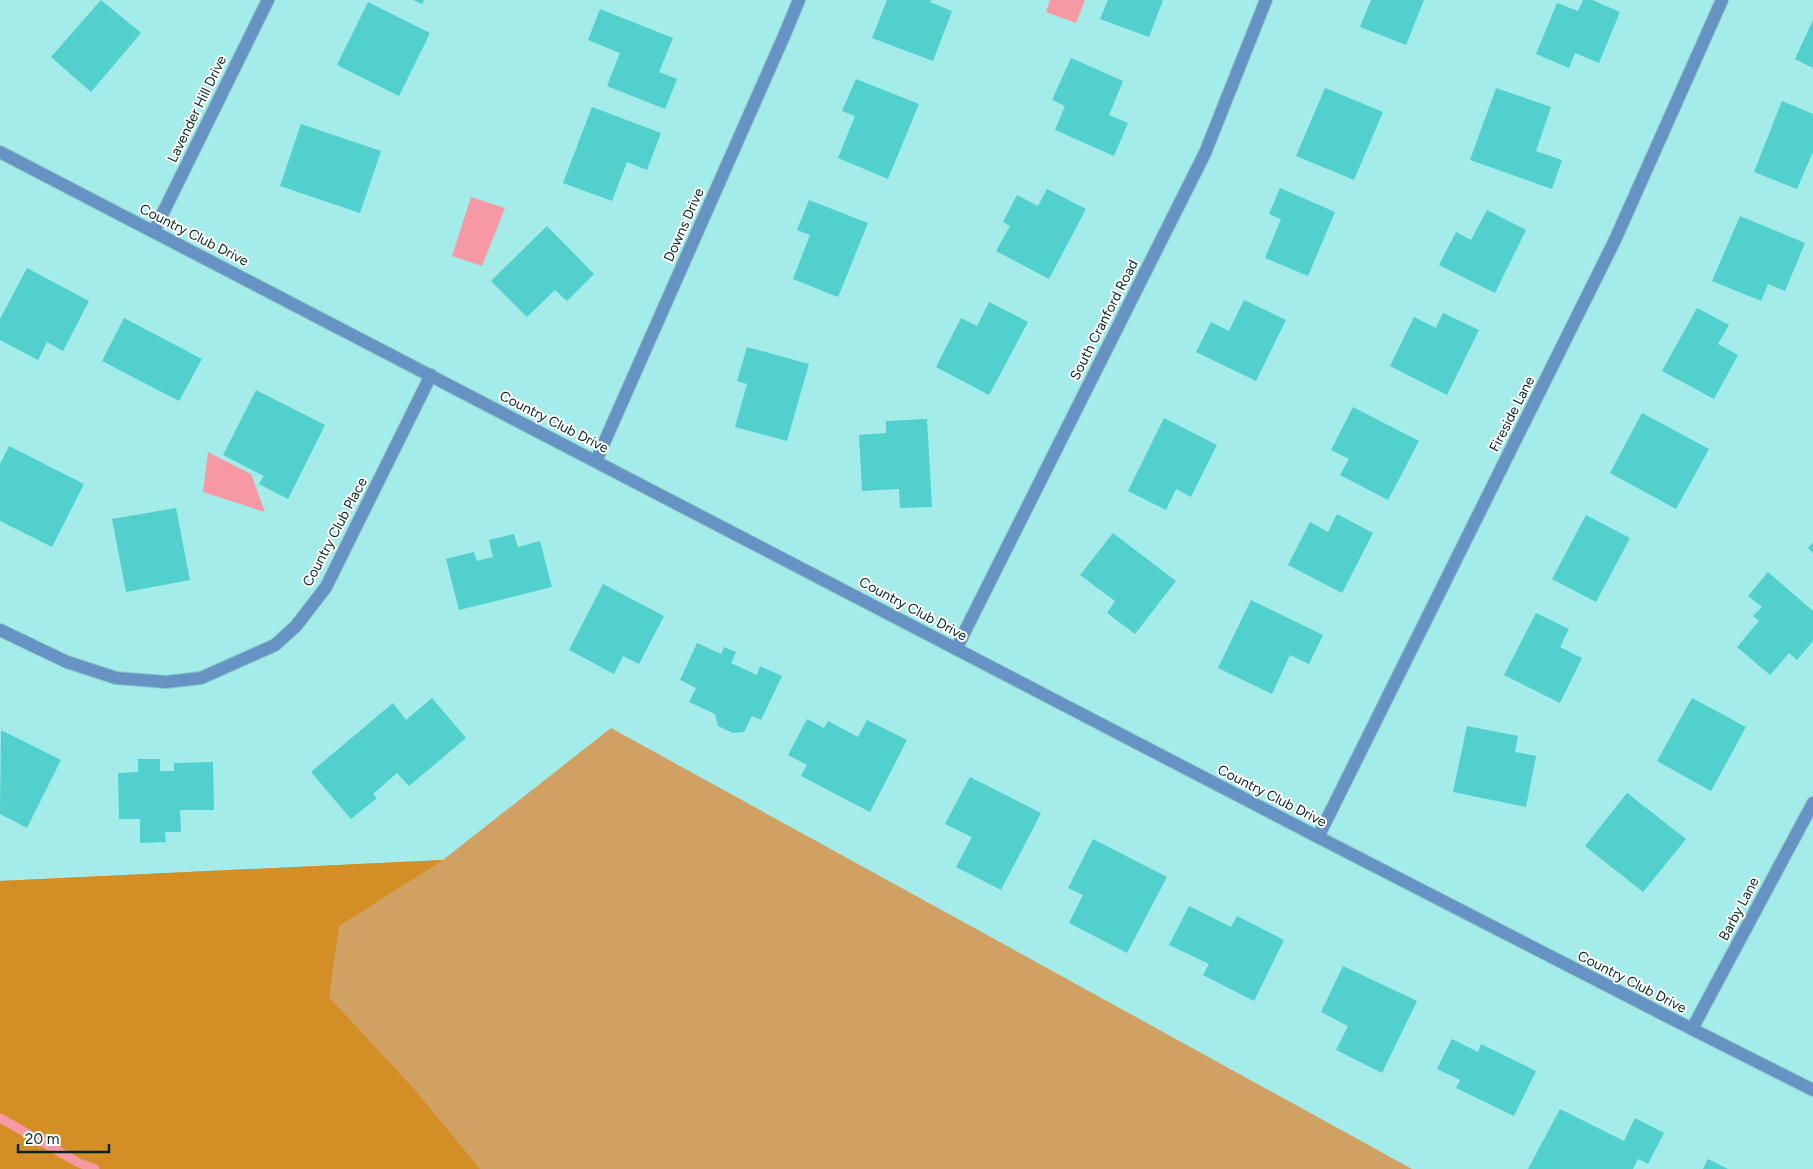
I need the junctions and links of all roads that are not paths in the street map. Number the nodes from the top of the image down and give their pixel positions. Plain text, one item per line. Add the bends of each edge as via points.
1 (268, 0) edge
2 (799, 0) edge
3 (1266, 0) edge
4 (1722, 0) edge
5 (0, 152) edge
6 (154, 231) junction
7 (431, 375) junction
8 (596, 461) junction
9 (0, 630) edge
10 (956, 649) junction
11 (1813, 803) edge
12 (1318, 837) junction
13 (1692, 1029) junction
14 (1813, 1090) edge

1 - 6 street, Lavender Hill Drive
2 - 8 street, Downs Drive
3 - 10 street, South Cranford Road via 1205,153
4 - 12 street, Fireside Lane via 1615,240
5 - 6 street, Country Club Drive
6 - 7 street, Country Club Drive
7 - 8 street, Country Club Drive
7 - 9 street, Country Club Place via 326,587 296,626 275,645 201,678 166,682 116,678 67,662
8 - 10 street, Country Club Drive
10 - 12 street, Country Club Drive
11 - 13 street, Barby Lane
12 - 13 street, Country Club Drive
13 - 14 street, Country Club Drive

